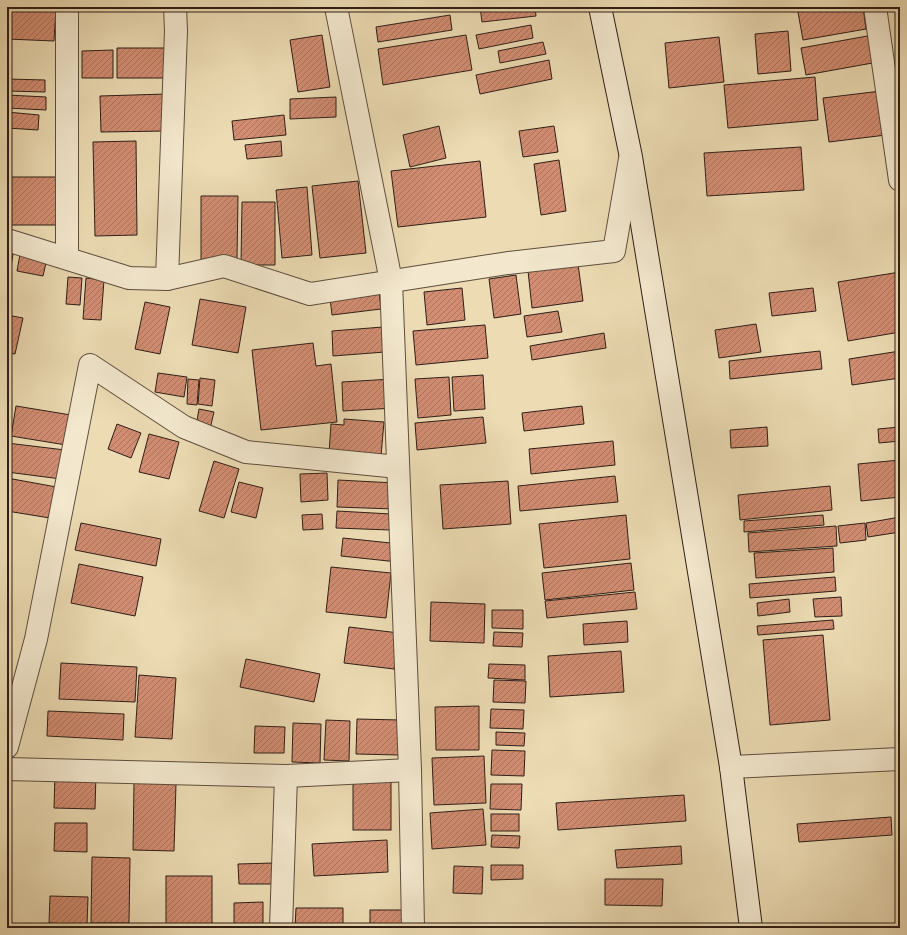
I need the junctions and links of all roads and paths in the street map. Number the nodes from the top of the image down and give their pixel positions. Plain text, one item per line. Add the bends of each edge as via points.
1 (67, 7) edge
2 (175, 7) edge
3 (336, 7) edge
4 (600, 7) edge
5 (875, 7) edge
6 (631, 157) junction
7 (900, 180) edge
8 (7, 240) edge
9 (67, 258) junction
10 (167, 279) junction
11 (391, 281) junction
12 (398, 467) junction
13 (7, 747) edge
14 (900, 759) edge
15 (731, 768) junction
16 (7, 770) edge
17 (410, 770) junction
18 (286, 776) junction
19 (281, 928) edge
20 (413, 928) edge
21 (751, 928) edge

1 - 9 street
2 - 10 street
3 - 11 street
4 - 6 street
5 - 7 street
6 - 11 street via 614,251 508,263
6 - 15 street
8 - 9 street
9 - 10 street via 130,278
10 - 11 street via 224,266 310,294
11 - 12 street
12 - 13 street via 246,452 184,428 90,365 36,639
12 - 17 street
14 - 15 street
15 - 21 street
16 - 18 street
17 - 18 street
17 - 20 street
18 - 19 street

